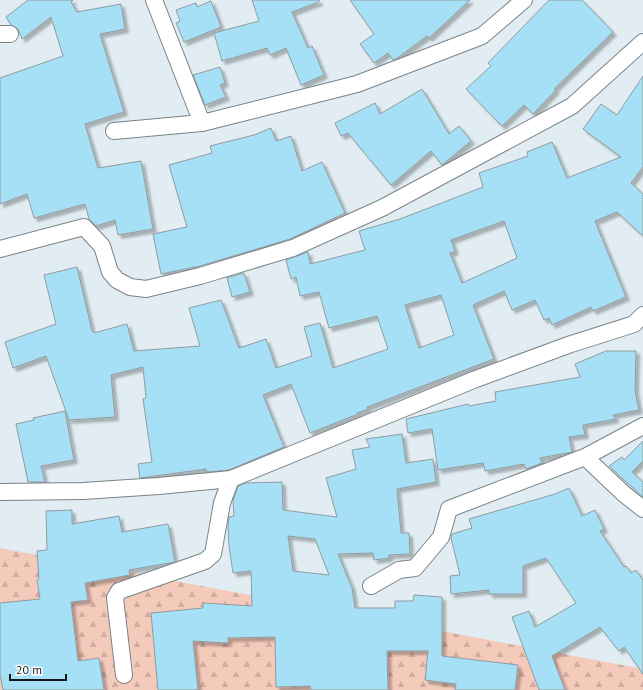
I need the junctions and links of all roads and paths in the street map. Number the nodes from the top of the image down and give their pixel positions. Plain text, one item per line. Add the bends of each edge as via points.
1 (154, 0) edge
2 (524, 0) edge
3 (643, 42) edge
4 (202, 123) junction
5 (114, 131) dead end
6 (0, 250) edge
7 (643, 314) edge
8 (643, 426) edge
9 (586, 456) junction
10 (231, 479) junction
11 (0, 492) edge
12 (643, 509) edge
13 (371, 586) dead end
14 (124, 675) dead end

1 - 4 street
2 - 4 street via 482,36 364,81
3 - 6 street via 572,106 382,208 293,248 146,289 130,287 117,280 110,272 102,246 84,227
4 - 5 street
7 - 10 street via 634,324 476,379
8 - 9 street
9 - 12 street
9 - 13 street via 449,509 441,537 415,568 399,570
10 - 11 street via 90,490
10 - 14 street via 222,503 213,554 205,560 119,591 115,598

